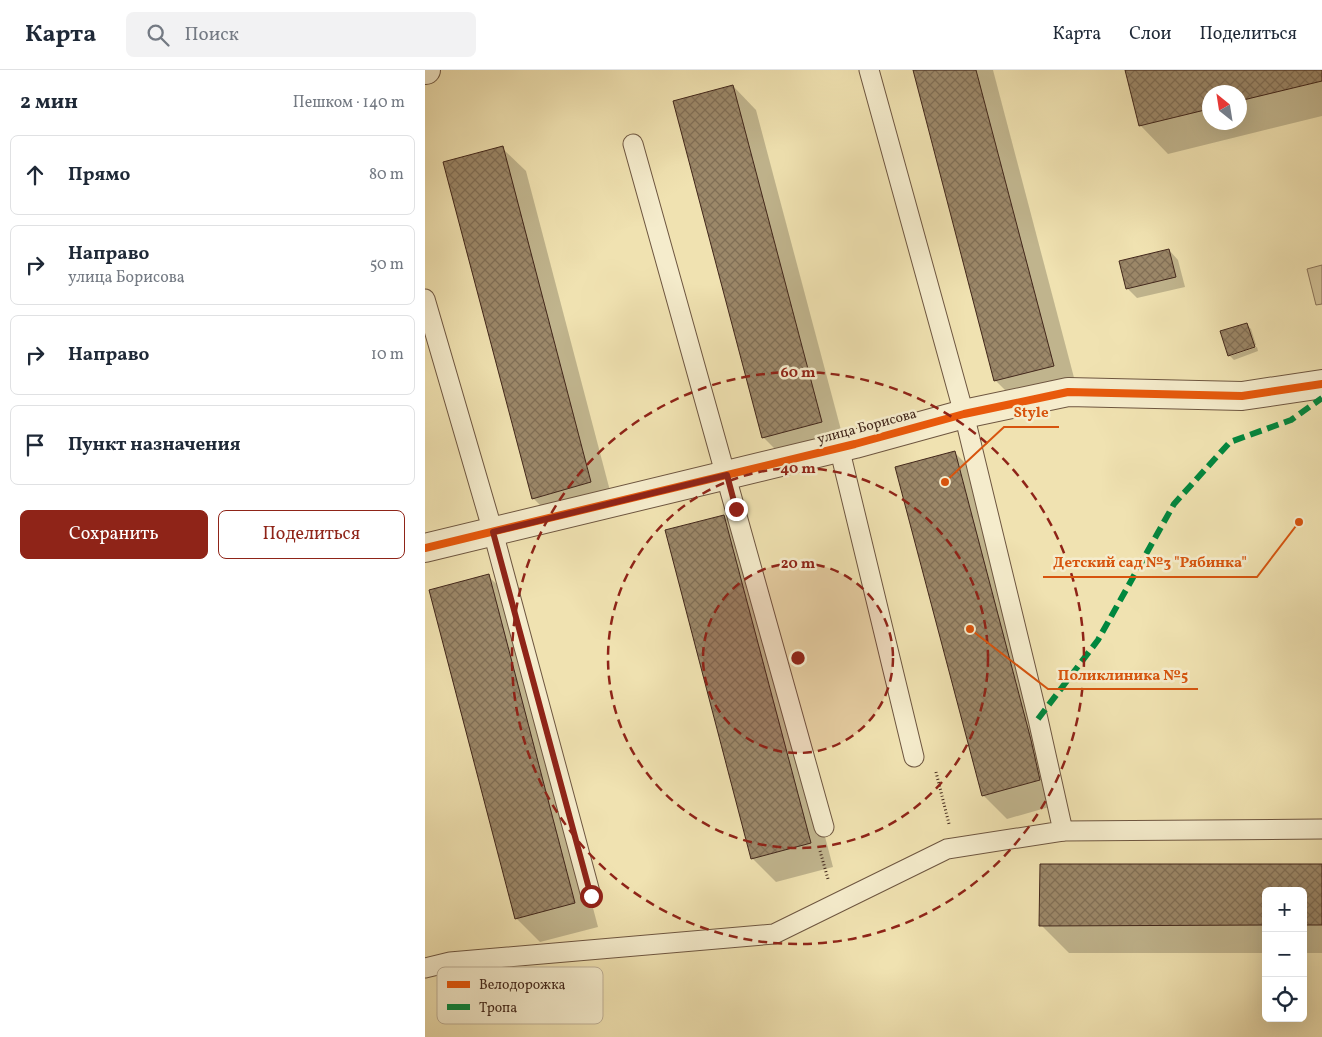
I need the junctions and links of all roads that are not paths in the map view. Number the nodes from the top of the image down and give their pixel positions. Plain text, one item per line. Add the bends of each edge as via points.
1 (869, 70) edge
2 (633, 144) dead end
3 (425, 299) edge
4 (1322, 384) edge
5 (964, 414) junction
6 (839, 447) junction
7 (727, 475) junction
8 (493, 532) junction
9 (425, 548) edge
10 (914, 756) dead end
11 (824, 827) dead end
12 (1322, 829) edge
13 (1063, 831) junction
14 (591, 896) dead end
15 (425, 968) edge

1 - 5 lane
2 - 7 lane
3 - 8 lane
4 - 5 street, улица Борисова via 1242,396 1068,392
5 - 6 street, улица Борисова
5 - 13 lane
6 - 7 street, улица Борисова
6 - 10 lane
7 - 8 street, улица Борисова
7 - 11 lane
8 - 9 street, улица Борисова
8 - 14 lane
12 - 13 lane
13 - 15 lane via 947,849 774,934 450,962

